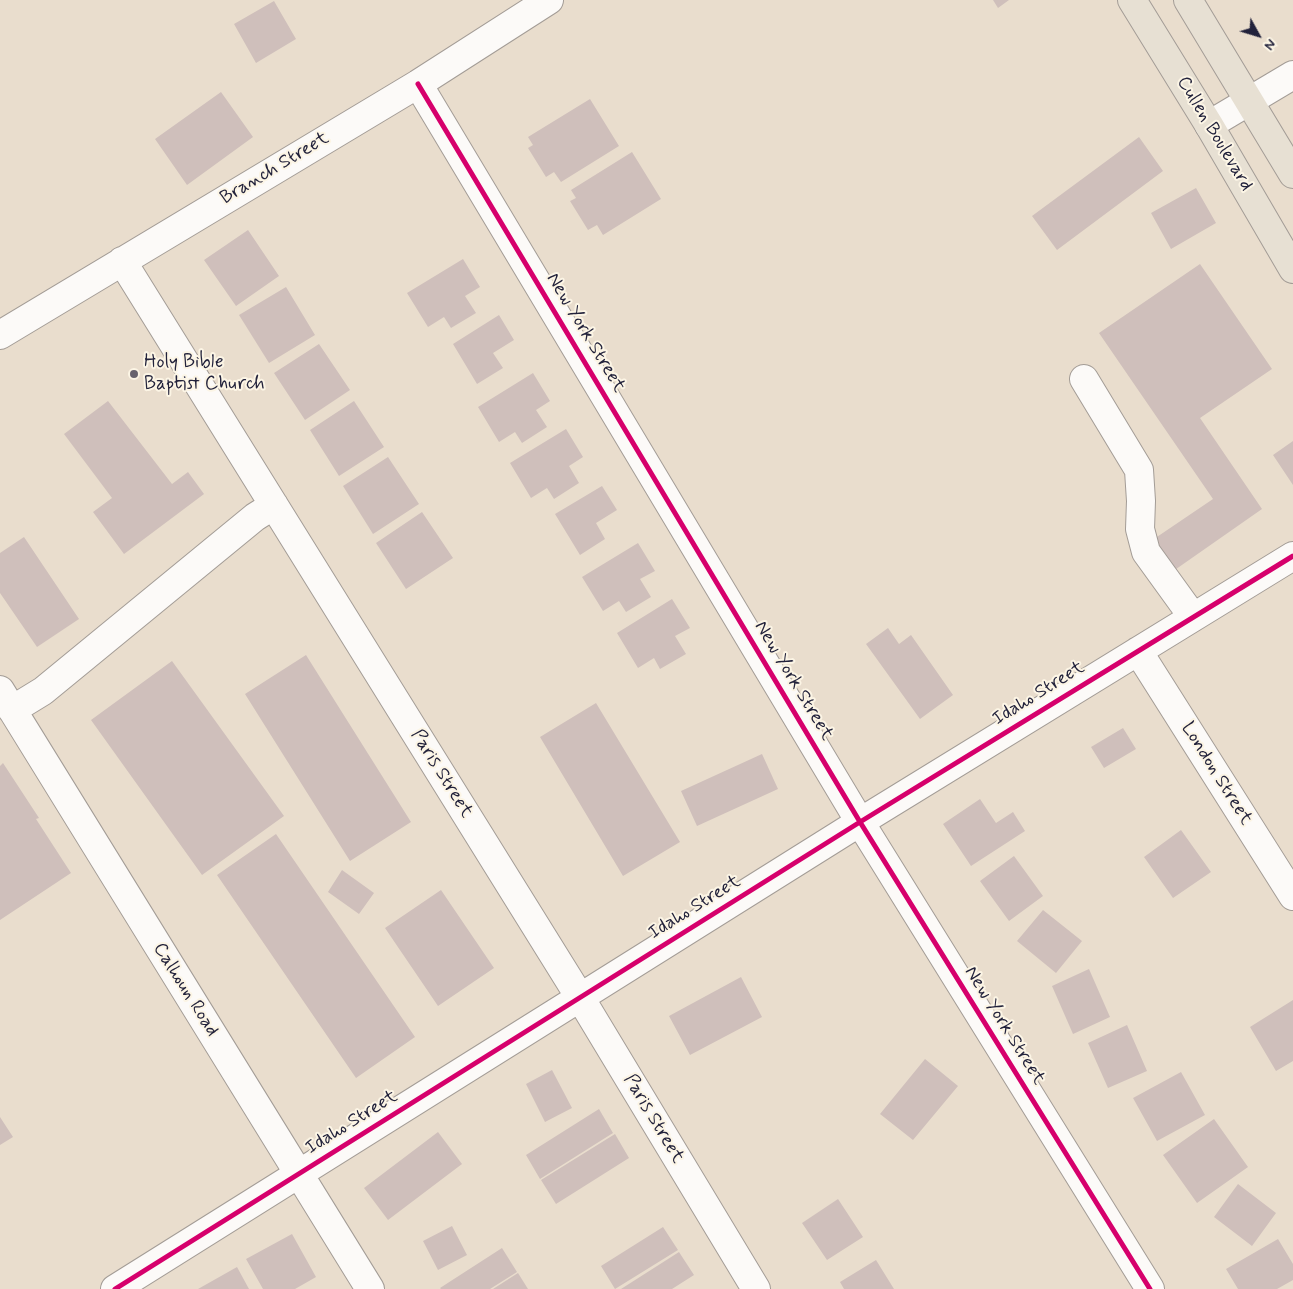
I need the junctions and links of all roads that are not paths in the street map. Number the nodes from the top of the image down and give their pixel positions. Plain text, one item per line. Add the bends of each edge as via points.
1 (549, 0) edge
2 (1132, 0) edge
3 (1188, 0) edge
4 (1293, 75) edge
5 (418, 84) junction
6 (1250, 101) junction
7 (1210, 125) junction
8 (1293, 174) edge
9 (122, 261) junction
10 (1293, 269) edge
11 (0, 335) edge
12 (1084, 379) dead end
13 (274, 505) junction
14 (1293, 556) edge
15 (1193, 617) junction
16 (1138, 651) junction
17 (6, 700) edge
18 (860, 822) junction
19 (1293, 896) edge
20 (581, 998) junction
21 (298, 1173) junction
22 (115, 1289) edge
23 (370, 1289) edge
24 (756, 1289) edge
25 (1150, 1289) edge

1 - 5 street, Branch Street
2 - 7 main road, Cullen Boulevard
3 - 6 main road
4 - 6 street
5 - 9 street, Branch Street
5 - 18 street, New York Street
6 - 7 street
6 - 8 main road
7 - 10 main road, Cullen Boulevard
9 - 11 street, Branch Street
9 - 13 street, Paris Street
12 - 15 street via 1139,470 1140,529 1146,552
13 - 17 street via 255,517 43,691
13 - 20 street, Paris Street
14 - 15 street, Idaho Street
15 - 16 street, Idaho Street
16 - 18 street, Idaho Street
16 - 19 street, London Street
17 - 21 street, Calhoun Road
18 - 20 street, Idaho Street
18 - 25 street, New York Street
20 - 21 street, Idaho Street
20 - 24 street, Paris Street
21 - 22 street, Idaho Street
21 - 23 street, Calhoun Road

